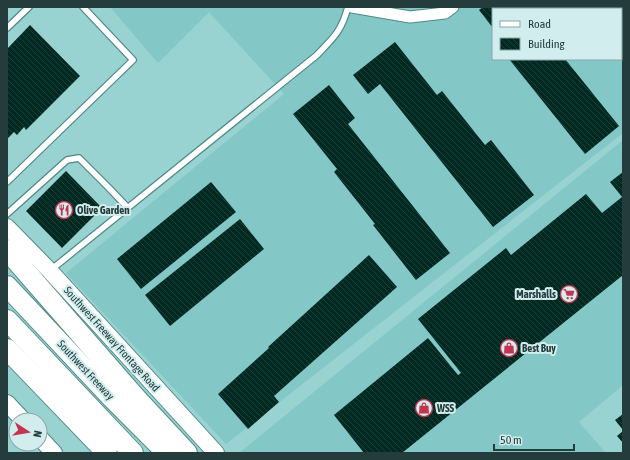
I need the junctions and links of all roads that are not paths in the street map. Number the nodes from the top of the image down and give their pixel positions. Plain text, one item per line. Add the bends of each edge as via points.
1 (29, 7) edge
2 (83, 7) edge
3 (348, 7) edge
4 (352, 7) edge
5 (453, 7) edge
6 (398, 11) edge
7 (7, 28) edge
8 (8, 178) edge
9 (128, 208) junction
10 (7, 214) edge
11 (7, 227) edge
12 (7, 250) edge
13 (50, 271) junction
14 (7, 286) edge
15 (7, 320) edge
16 (7, 349) edge
17 (7, 369) edge
18 (7, 403) edge
19 (15, 412) edge
20 (83, 428) junction
21 (107, 453) edge
22 (133, 453) edge
23 (168, 453) edge
24 (187, 453) edge
25 (216, 453) edge

1 - 7 lane
2 - 8 lane via 133,60
3 - 9 lane via 338,33 317,55
4 - 6 street
5 - 6 street via 445,13 410,17
9 - 10 lane via 79,158 68,160
9 - 13 lane
11 - 13 main road, Southwest Freeway Frontage Road
12 - 24 highway
13 - 25 main road, Southwest Freeway Frontage Road
14 - 23 highway, Southwest Freeway
15 - 22 highway
16 - 20 highway
17 - 20 highway
18 - 19 main road
20 - 21 highway

